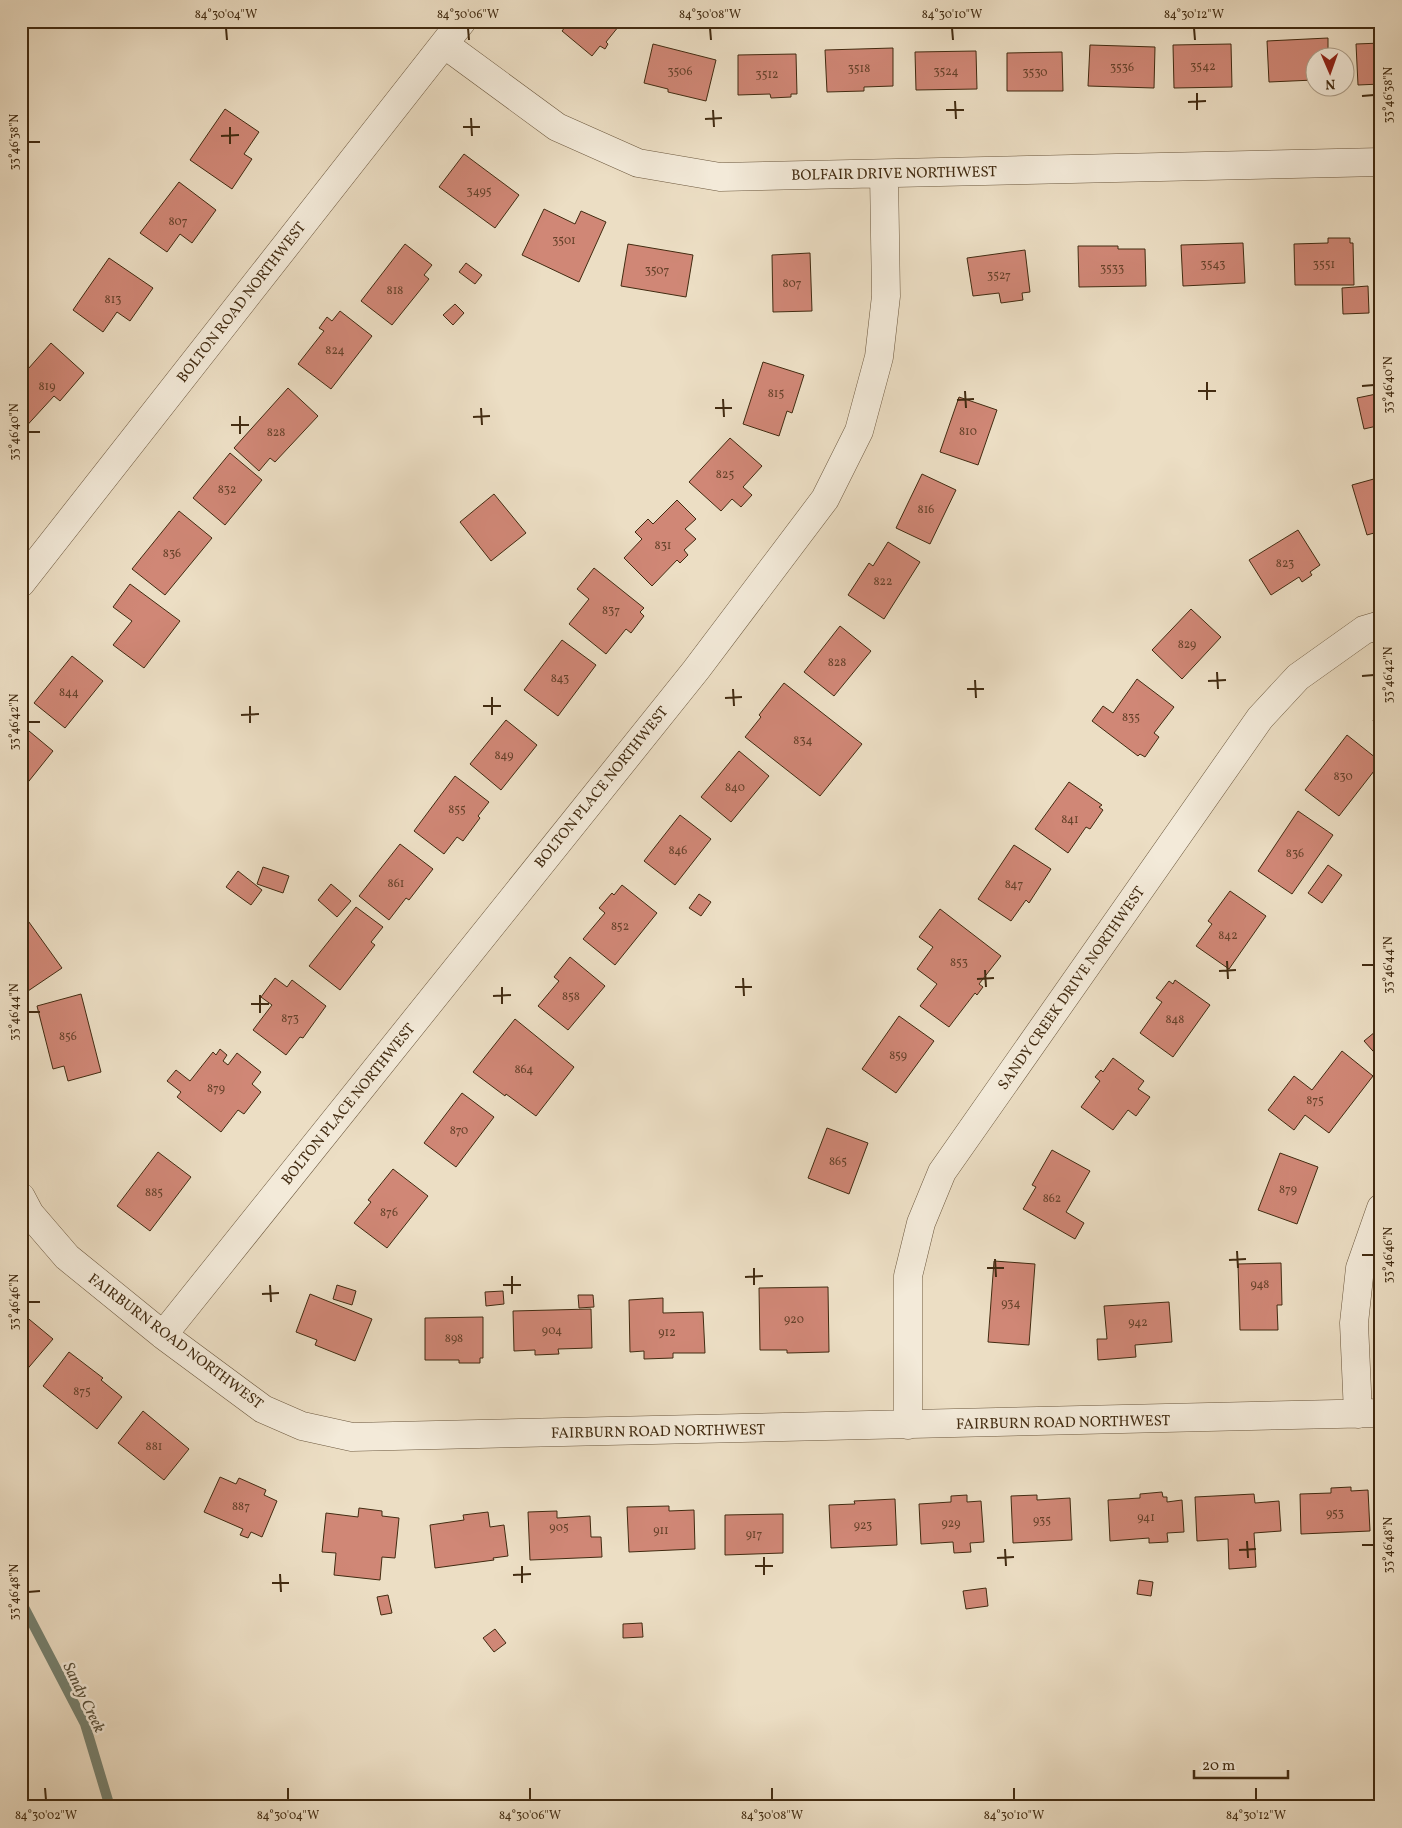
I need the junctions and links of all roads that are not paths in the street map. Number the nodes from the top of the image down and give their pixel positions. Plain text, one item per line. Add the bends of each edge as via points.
1 (462, 21) edge
2 (444, 44) junction
3 (1381, 162) edge
4 (884, 174) junction
5 (21, 583) edge
6 (1381, 625) edge
7 (21, 1197) edge
8 (1381, 1208) edge
9 (163, 1335) junction
10 (1369, 1414) edge
11 (908, 1426) junction

1 - 2 street, BOLTON ROAD NORTHWEST
2 - 4 street, BOLFAIR DRIVE NORTHWEST via 557,128 638,163 720,177
2 - 5 street, BOLTON ROAD NORTHWEST
3 - 4 street, BOLFAIR DRIVE NORTHWEST
4 - 9 street, BOLTON PLACE NORTHWEST via 886,296 879,357 859,430 825,498 689,678
6 - 11 street, SANDY CREEK DRIVE NORTHWEST via 1364,630 1298,677 1260,718 942,1172 920,1223 908,1276
7 - 9 street, FAIRBURN ROAD NORTHWEST via 30,1214 67,1257
8 - 10 street via 1360,1268 1354,1323
9 - 11 street, FAIRBURN ROAD NORTHWEST via 262,1409 302,1426 352,1437
10 - 11 street, FAIRBURN ROAD NORTHWEST

